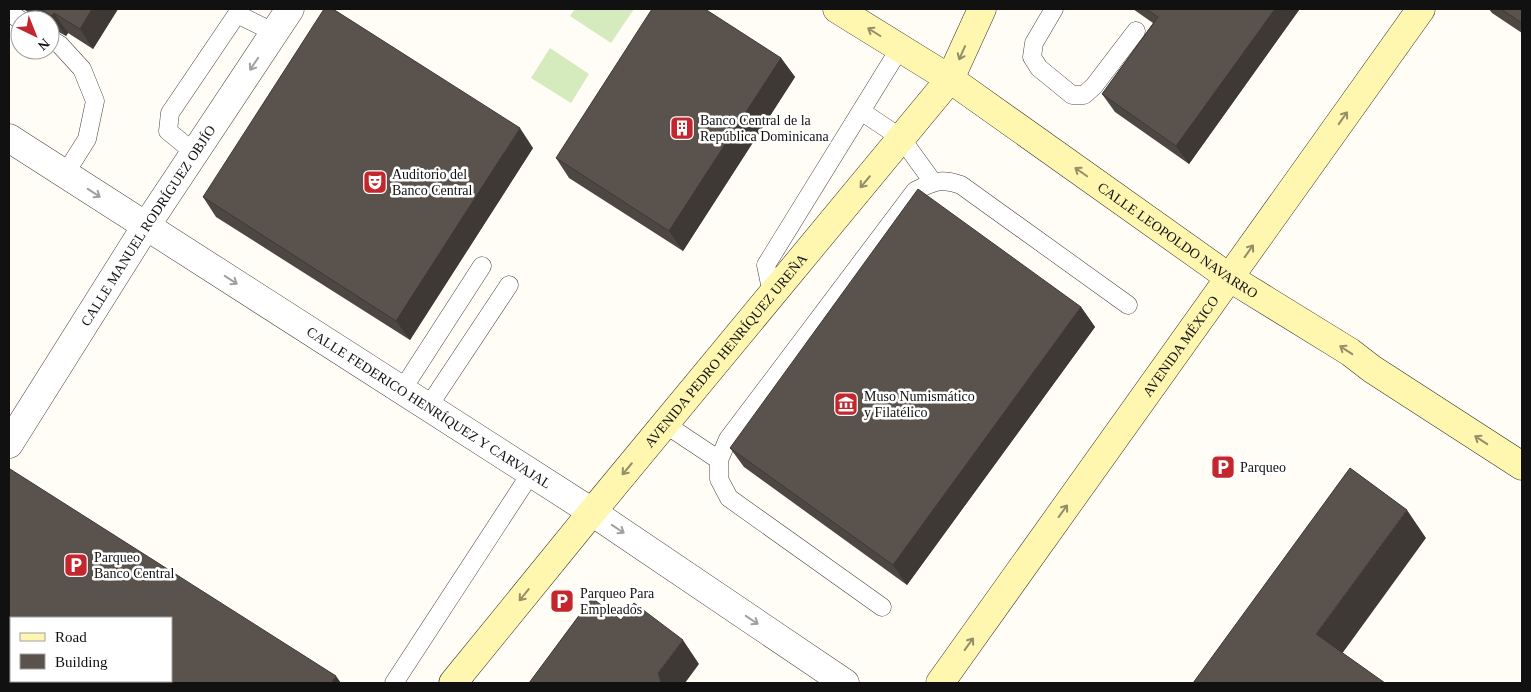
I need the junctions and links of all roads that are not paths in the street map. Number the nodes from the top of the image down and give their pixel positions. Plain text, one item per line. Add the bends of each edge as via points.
1 (290, 9) edge
2 (837, 9) edge
3 (982, 9) edge
4 (1054, 9) edge
5 (1421, 9) edge
6 (234, 11) edge
7 (1136, 31) dead end
8 (274, 33) junction
9 (60, 45) edge
10 (900, 48) junction
11 (950, 79) junction
12 (861, 111) junction
13 (9, 138) edge
14 (901, 138) junction
15 (196, 152) junction
16 (65, 174) junction
17 (933, 182) junction
18 (146, 226) junction
19 (482, 266) dead end
20 (1230, 278) junction
21 (509, 284) dead end
22 (772, 294) junction
23 (1128, 305) dead end
24 (402, 390) junction
25 (428, 407) junction
26 (665, 424) junction
27 (9, 444) edge
28 (719, 460) junction
29 (1522, 466) edge
30 (531, 473) junction
31 (592, 512) junction
32 (882, 608) dead end
33 (394, 683) edge
34 (453, 683) edge
35 (845, 683) edge
36 (940, 683) edge

1 - 8 street, CALLE MANUEL RODRÍGUEZ OBJÍO
10 -> 2 main road, CALLE LEOPOLDO NAVARRO
3 -> 11 main road, AVENIDA PEDRO HENRÍQUEZ UREÑA
4 - 7 lane via 1034,43 1032,56 1039,68 1072,95 1084,95 1094,86
20 -> 5 main road, AVENIDA MÉXICO
6 - 8 lane
6 - 15 lane via 170,113 168,131
8 -> 15 street, CALLE MANUEL RODRÍGUEZ OBJÍO
9 - 16 lane via 82,69 95,101 87,139
10 - 11 main road, CALLE LEOPOLDO NAVARRO
10 - 12 lane
11 - 14 main road, AVENIDA PEDRO HENRÍQUEZ UREÑA
20 -> 11 main road, CALLE LEOPOLDO NAVARRO
12 - 14 lane
12 - 22 lane via 766,265
13 - 16 street, CALLE FEDERICO HENRÍQUEZ Y CARVAJAL
14 - 17 lane
14 -> 22 main road, AVENIDA PEDRO HENRÍQUEZ UREÑA
15 - 18 street, CALLE MANUEL RODRÍGUEZ OBJÍO
16 -> 18 street, CALLE FEDERICO HENRÍQUEZ Y CARVAJAL
17 - 23 lane via 948,181 961,185
17 - 28 lane via 915,191 728,439
18 -> 24 street, CALLE FEDERICO HENRÍQUEZ Y CARVAJAL
18 - 27 street, CALLE MANUEL RODRÍGUEZ OBJÍO
19 - 24 lane
29 -> 20 main road, CALLE LEOPOLDO NAVARRO via 1350,352
36 -> 20 main road, AVENIDA MÉXICO
21 - 25 lane
22 - 26 main road, AVENIDA PEDRO HENRÍQUEZ UREÑA
24 - 25 street, CALLE FEDERICO HENRÍQUEZ Y CARVAJAL
25 - 30 street, CALLE FEDERICO HENRÍQUEZ Y CARVAJAL
26 - 28 lane
26 -> 31 main road, AVENIDA PEDRO HENRÍQUEZ UREÑA
28 - 32 lane via 719,479 729,498
30 - 31 street, CALLE FEDERICO HENRÍQUEZ Y CARVAJAL
30 - 33 lane
31 -> 34 main road, AVENIDA PEDRO HENRÍQUEZ UREÑA
31 -> 35 street, CALLE FEDERICO HENRÍQUEZ Y CARVAJAL

